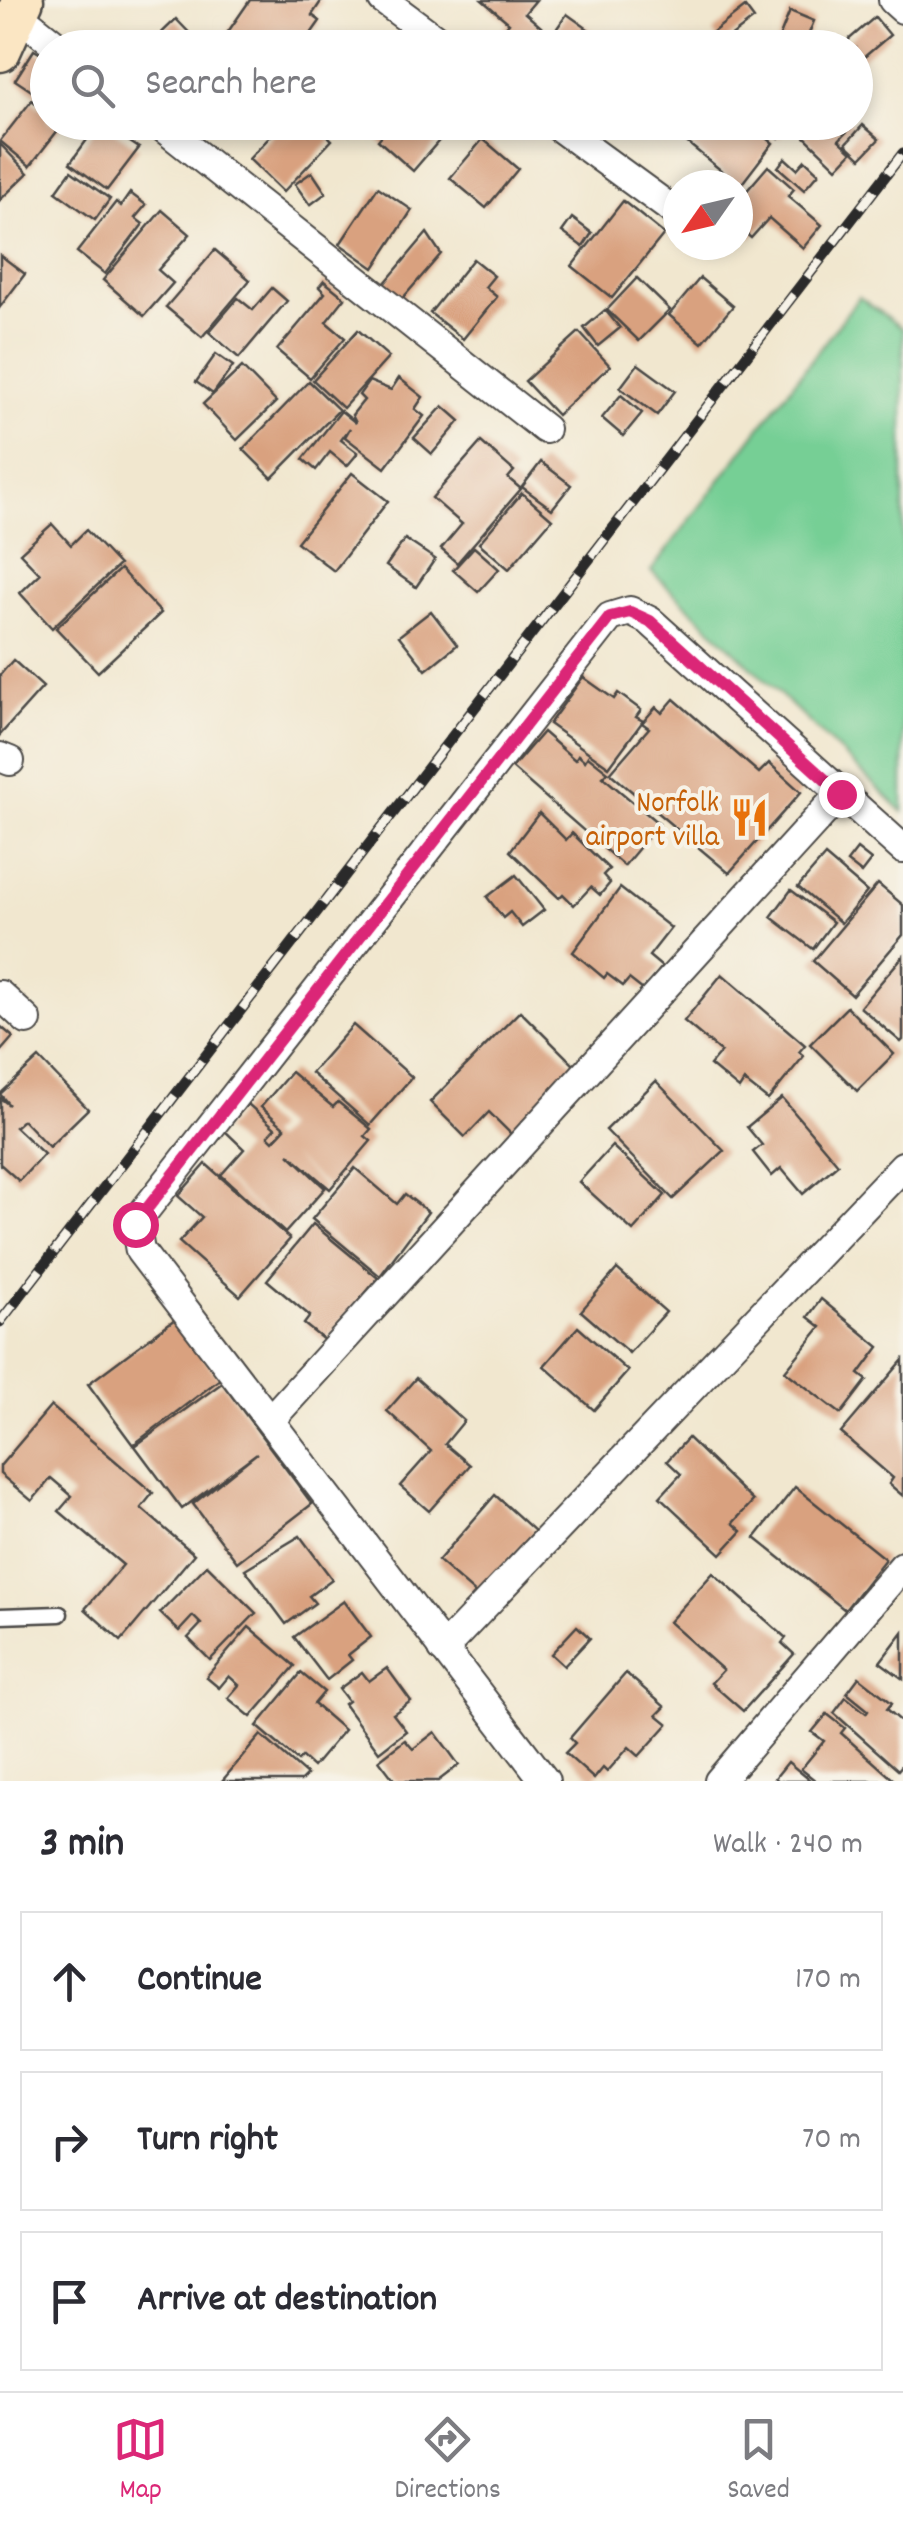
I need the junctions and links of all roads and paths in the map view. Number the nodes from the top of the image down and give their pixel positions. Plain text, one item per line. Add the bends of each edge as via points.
1 (383, 0) edge
2 (893, 0) edge
3 (19, 6) edge
4 (903, 9) edge
5 (42, 30) edge
6 (424, 30) edge
7 (0, 51) edge
8 (179, 140) edge
9 (577, 140) edge
10 (663, 203) edge
11 (545, 430) dead end
12 (841, 794) junction
13 (903, 850) edge
14 (0, 994) edge
15 (27, 1020) dead end
16 (903, 1166) edge
17 (271, 1419) junction
18 (903, 1566) edge
19 (60, 1614) dead end
20 (0, 1616) edge
21 (443, 1649) junction
22 (545, 1781) edge
23 (720, 1781) edge

1 - 6 street
2 - 4 street
3 - 5 street
3 - 7 street
8 - 11 street
9 - 10 street
12 - 13 street
12 - 17 street
12 - 17 street via 650,621 630,612 610,617 135,1224 140,1251
14 - 15 street
16 - 21 street
17 - 21 street
18 - 23 street
19 - 20 lane
21 - 22 street

